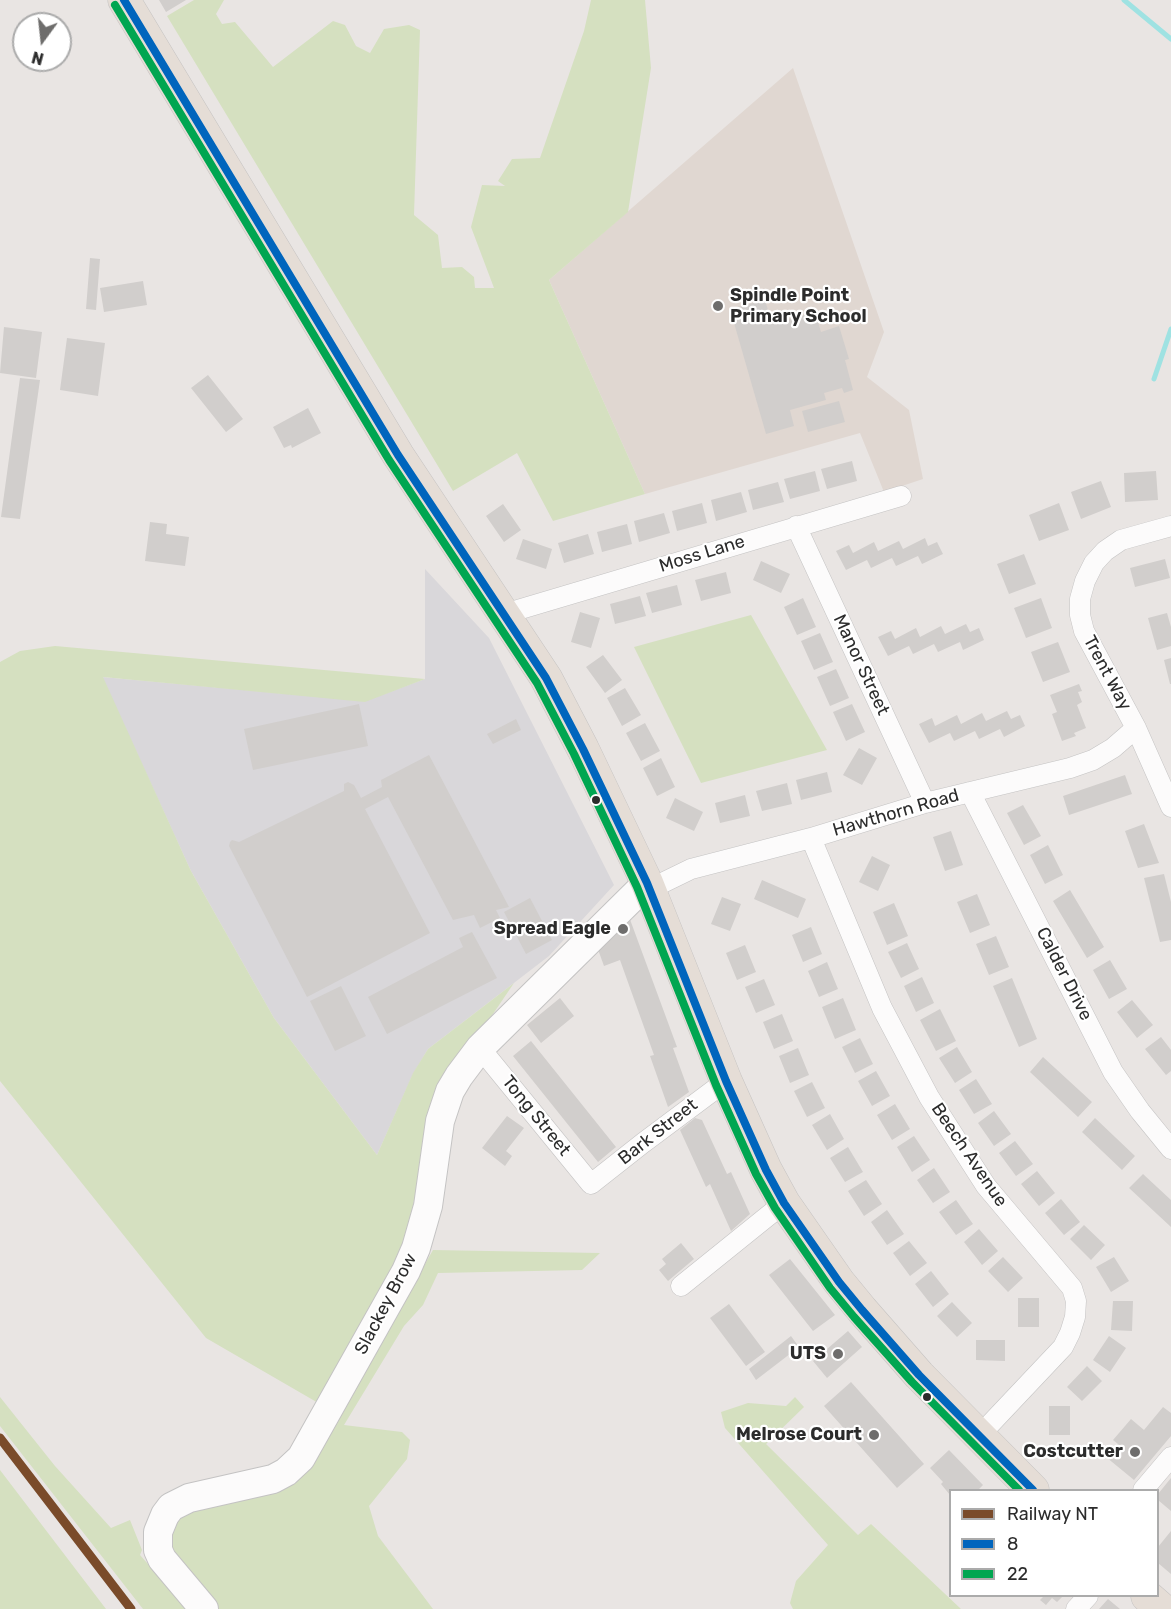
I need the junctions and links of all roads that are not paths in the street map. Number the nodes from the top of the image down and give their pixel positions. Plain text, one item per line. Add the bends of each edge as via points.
1 (124, 0) edge
2 (901, 496) dead end
3 (796, 526) junction
4 (1171, 526) edge
5 (504, 614) junction
6 (1136, 728) junction
7 (970, 792) junction
8 (1169, 797) edge
9 (925, 803) junction
10 (811, 838) junction
11 (649, 886) junction
12 (480, 1048) junction
13 (726, 1081) junction
14 (1171, 1149) edge
15 (591, 1184) joint
16 (784, 1203) junction
17 (681, 1286) dead end
18 (978, 1437) junction
19 (1171, 1457) edge
20 (1031, 1489) edge
21 (1145, 1489) edge
22 (1087, 1597) edge
23 (1148, 1597) edge
24 (204, 1609) edge
25 (1076, 1609) edge
26 (1162, 1609) edge

1 - 5 main road via 398,454
2 - 3 street, Moss Lane
3 - 5 street, Moss Lane
3 - 9 street, Manor Street
4 - 6 street, Trent Way via 1121,540 1105,551 1084,581 1080,599 1084,631
5 - 11 main road via 546,678
6 - 7 street, Hawthorn Road via 1093,760
6 - 8 street, Trent Way
7 - 9 street, Hawthorn Road
7 - 14 street, Calder Drive via 1113,1072
9 - 10 street, Hawthorn Road
10 - 11 street, Hawthorn Road via 691,869
10 - 18 street, Beech Avenue via 882,1008 929,1097 986,1186 1072,1288 1076,1301 1073,1325 1063,1347
11 - 12 street, Slackey Brow
11 - 13 main road
12 - 15 street, Tong Street
12 - 24 street, Slackey Brow via 459,1076 444,1108 428,1206 416,1248 308,1449 294,1466 273,1479 189,1498 171,1508 160,1524 157,1541 162,1559
13 - 15 street, Bark Street
13 - 16 main road
16 - 17 street
16 - 18 main road via 862,1310
18 - 20 main road
19 - 21 street
22 - 25 street
23 - 26 main road

